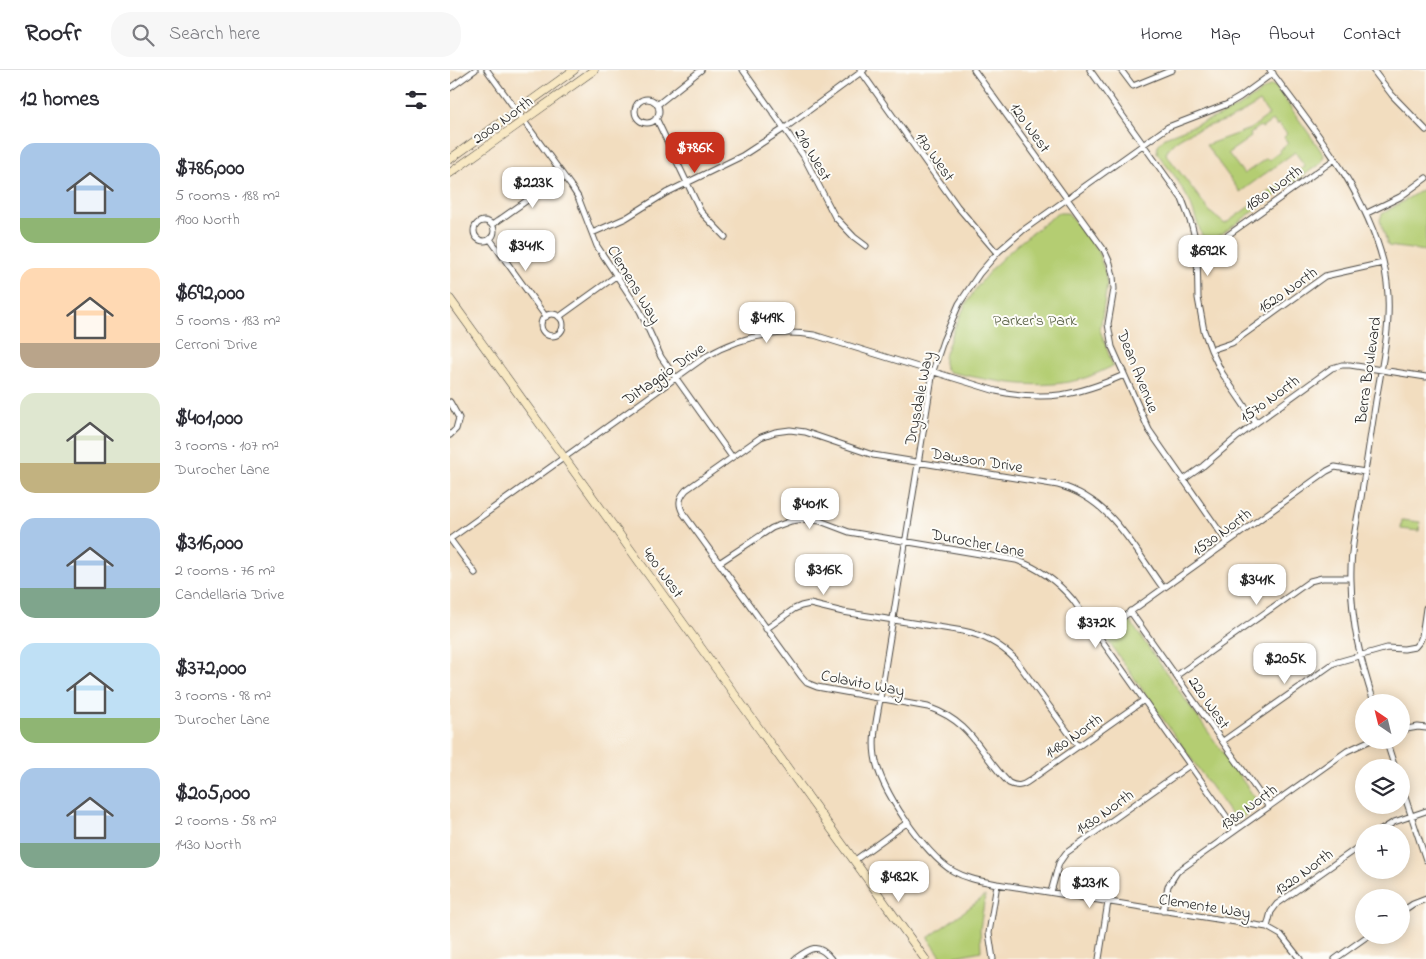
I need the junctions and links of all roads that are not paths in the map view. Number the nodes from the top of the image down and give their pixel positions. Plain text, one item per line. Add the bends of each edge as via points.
1 (474, 70) edge
2 (487, 70) edge
3 (574, 70) edge
4 (594, 70) edge
5 (701, 70) edge
6 (743, 70) edge
7 (974, 70) edge
8 (1090, 70) edge
9 (1121, 70) edge
10 (1172, 70) edge
11 (1373, 70) edge
12 (862, 71) edge
13 (1272, 72) edge
14 (450, 88) edge
15 (656, 105) junction
16 (517, 112) junction
17 (656, 118) junction
18 (523, 121) junction
19 (784, 128) junction
20 (1426, 130) edge
21 (1143, 144) junction
22 (450, 159) edge
23 (1335, 159) junction
24 (450, 173) edge
25 (563, 175) junction
26 (1426, 178) edge
27 (688, 183) junction
28 (1067, 198) junction
29 (1367, 214) junction
30 (492, 225) junction
31 (592, 233) junction
32 (725, 237) dead end
33 (490, 239) junction
34 (866, 246) dead end
35 (1197, 246) junction
36 (997, 253) junction
37 (1384, 263) junction
38 (616, 276) junction
39 (450, 299) edge
40 (546, 317) junction
41 (559, 317) junction
42 (1211, 350) junction
43 (1382, 370) junction
44 (933, 371) junction
45 (1124, 375) junction
46 (1426, 377) edge
47 (676, 378) junction
48 (450, 402) edge
49 (1256, 423) junction
50 (450, 434) edge
51 (732, 457) junction
52 (564, 458) junction
53 (919, 462) junction
54 (1365, 472) junction
55 (1184, 480) junction
56 (679, 500) joint
57 (450, 539) edge
58 (906, 542) junction
59 (1227, 542) junction
60 (719, 564) junction
61 (475, 573) dead end
62 (1351, 578) junction
63 (1162, 588) junction
64 (1426, 608) edge
65 (1130, 612) junction
66 (893, 620) junction
67 (766, 629) junction
68 (1098, 635) junction
69 (1359, 655) junction
70 (1176, 676) junction
71 (1371, 694) edge
72 (880, 699) junction
73 (1144, 700) junction
74 (1410, 728) edge
75 (1426, 728) edge
76 (1222, 741) junction
77 (1078, 746) junction
78 (1355, 747) edge
79 (1190, 765) junction
80 (1015, 786) joint
81 (1269, 807) junction
82 (1426, 811) edge
83 (1410, 813) edge
84 (1411, 816) junction
85 (908, 822) junction
86 (1391, 824) edge
87 (1236, 830) junction
88 (1355, 849) edge
89 (855, 860) junction
90 (1426, 860) edge
91 (997, 884) junction
92 (1051, 892) junction
93 (1426, 899) edge
94 (1108, 902) junction
95 (1410, 906) edge
96 (1163, 911) junction
97 (1267, 927) junction
98 (1356, 944) edge
99 (795, 959) edge
100 (830, 959) edge
101 (925, 959) edge
102 (993, 959) edge
103 (1099, 959) edge
104 (1300, 959) edge
105 (1335, 959) edge

1 - 14 street
2 - 16 street, Clemens Way
3 - 16 street, 2000 North
4 - 18 street, 2000 North
5 - 15 street
6 - 19 street, 210 West
7 - 28 street, 120 West
8 - 21 street
9 - 10 street via 1133,86
11 - 20 street
12 - 19 street
12 - 36 street, 170 West via 956,206
13 - 21 street, Drysdale Way via 1228,104 1168,127
13 - 23 street, Berra Boulevard
15 - 17 street
15 - 17 street via 651,100 643,100 635,111 643,122
16 - 18 street, Clemens Way
16 - 22 street, 2000 North
17 - 27 street
18 - 24 street, 2000 North
18 - 25 street, Clemens Way
19 - 27 street via 742,156
19 - 34 street, 210 West via 808,164 835,218
21 - 28 street, Drysdale Way
21 - 35 street via 1182,199
23 - 29 street, Berra Boulevard
23 - 35 street, 1680 North via 1221,240
25 - 30 street
25 - 31 street, Clemens Way via 578,197
26 - 29 street via 1400,197
27 - 31 street
27 - 32 street via 706,218
28 - 36 street, Drysdale Way
28 - 45 street, Dean Avenue via 1110,263 1114,282 1108,332
29 - 37 street, Berra Boulevard
30 - 33 street via 494,232
30 - 33 street via 485,221 479,223 474,232 480,240
31 - 38 street, Clemens Way
33 - 40 street
35 - 42 street via 1198,298
36 - 44 street, Drysdale Way via 975,279 960,304
37 - 42 street, 1620 North via 1325,276 1232,343
37 - 43 street, Berra Boulevard via 1388,336
38 - 41 street
38 - 47 street, Clemens Way
39 - 52 street, 400 West
40 - 41 street via 554,314
40 - 41 street via 543,330 552,336 562,330 563,322
42 - 49 street via 1222,374
43 - 46 street, 1570 North
43 - 49 street, 1570 North via 1350,365 1332,368
43 - 54 street, Berra Boulevard
44 - 45 street, DiMaggio Drive via 996,391 1041,397 1086,390
44 - 47 street, DiMaggio Drive via 823,337 785,332 732,344 705,357
44 - 53 street, Drysdale Way
45 - 55 street, Dean Avenue via 1149,430
47 - 51 street, Clemens Way
47 - 52 street, DiMaggio Drive
48 - 50 street via 459,422
49 - 55 street, 1570 North
51 - 53 street, Dawson Drive via 761,437 790,430 873,455
51 - 56 street, Dawson Drive via 686,490
52 - 57 street, DiMaggio Drive
52 - 89 street, 400 West
53 - 58 street, Drysdale Way
53 - 63 street, Dawson Drive via 1058,485 1080,493 1101,506 1112,518
54 - 59 street, 1530 North via 1335,467 1327,471
54 - 62 street, Berra Boulevard
55 - 59 street, Dean Avenue
56 - 60 street, Colavito Way via 683,513
57 - 61 street
58 - 60 street, Durocher Lane via 849,532 820,521 798,520 772,528
58 - 66 street, Drysdale Way
58 - 68 street, Durocher Lane via 1016,560 1032,566 1067,593
59 - 63 street, 1530 North
60 - 67 street, Colavito Way
62 - 69 street, Berra Boulevard
62 - 70 street via 1310,581
63 - 65 street, 1530 North
64 - 69 street via 1422,636 1415,647 1387,648
65 - 68 street, 1530 North
65 - 70 street, 220 West
66 - 67 street via 810,604 794,609
66 - 72 street, Drysdale Way
66 - 77 street via 971,633 1002,648 1020,665
67 - 72 street, Colavito Way via 807,683 817,688
68 - 73 street, Durocher Lane
69 - 71 street, Berra Boulevard
69 - 76 street via 1325,668
70 - 76 street, 220 West
72 - 80 street, Colavito Way via 928,707 956,721 976,740 1008,783
72 - 85 street, Drysdale Way via 874,739 876,762 884,786
73 - 77 street, 1480 North
73 - 79 street, Durocher Lane
74 - 75 street
76 - 81 street, 220 West
77 - 80 street, 1480 North via 1022,786
78 - 81 street, 1380 North
79 - 87 street, Durocher Lane
79 - 92 street, 1430 North via 1066,853 1057,868
81 - 87 street, 1380 North
82 - 84 street
83 - 84 street
84 - 86 street
84 - 90 street
85 - 89 street
85 - 91 street, Clemente Way via 944,865 968,878
87 - 96 street, 1380 North via 1173,876
88 - 97 street, 1320 North via 1277,904
89 - 101 street, 400 West
91 - 92 street, Clemente Way
91 - 102 street via 990,933
92 - 94 street, Clemente Way
93 - 95 street
94 - 96 street, Clemente Way
94 - 103 street
96 - 97 street, Clemente Way
97 - 104 street, Clemente Way via 1281,934
98 - 105 street
99 - 100 street via 808,950 819,948

